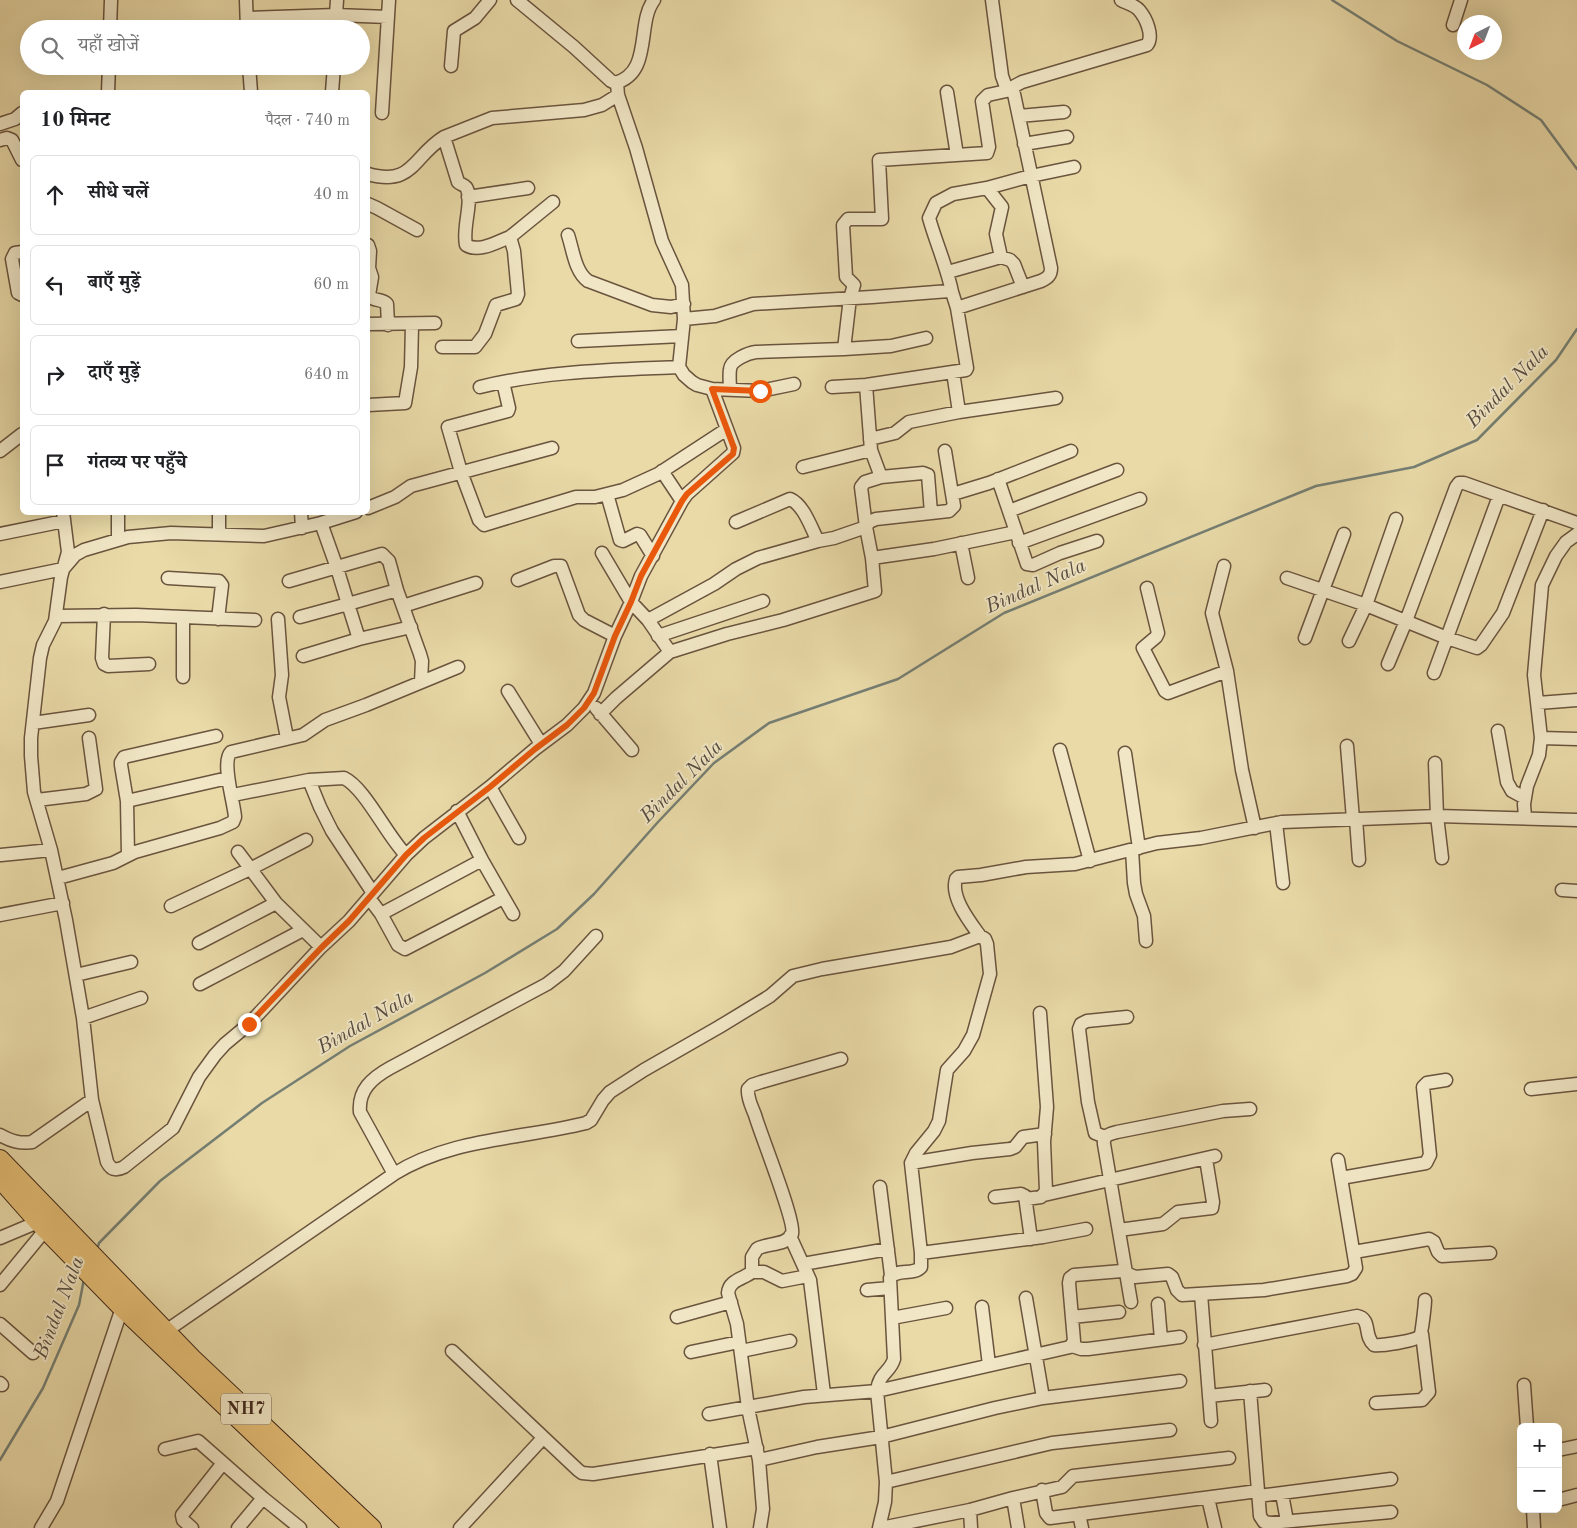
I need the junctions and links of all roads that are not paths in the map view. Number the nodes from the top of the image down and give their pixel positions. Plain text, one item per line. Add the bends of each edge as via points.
1 (110, 0) edge
2 (246, 0) edge
3 (337, 0) edge
4 (389, 0) edge
5 (490, 0) edge
6 (517, 0) edge
7 (654, 0) edge
8 (992, 0) edge
9 (1121, 0) edge
10 (1461, 0) edge
11 (336, 16) junction
12 (388, 17) junction
13 (110, 20) edge
14 (247, 20) edge
15 (285, 20) edge
16 (336, 20) edge
17 (1453, 25) dead end
18 (452, 66) dead end
19 (109, 75) edge
20 (250, 75) edge
21 (333, 75) edge
22 (618, 89) junction
23 (108, 90) edge
24 (251, 90) edge
25 (332, 90) edge
26 (1008, 90) junction
27 (947, 92) dead end
28 (1064, 112) dead end
29 (382, 113) dead end
30 (20, 115) edge
31 (1018, 116) junction
32 (0, 124) edge
33 (1067, 137) dead end
34 (444, 138) junction
35 (0, 140) edge
36 (1024, 144) junction
37 (957, 155) junction
38 (20, 156) edge
39 (1074, 167) dead end
40 (370, 174) edge
41 (1031, 176) junction
42 (528, 188) dead end
43 (987, 188) junction
44 (468, 197) junction
45 (553, 202) dead end
46 (370, 205) edge
47 (417, 230) dead end
48 (568, 235) dead end
49 (510, 237) junction
50 (20, 252) edge
51 (1001, 257) junction
52 (370, 272) edge
53 (948, 272) junction
54 (1023, 287) junction
55 (370, 289) edge
56 (952, 292) junction
57 (20, 294) edge
58 (370, 296) edge
59 (850, 298) junction
60 (684, 304) junction
61 (957, 308) junction
62 (684, 319) junction
63 (435, 323) dead end
64 (370, 324) edge
65 (412, 324) junction
66 (388, 325) junction
67 (682, 336) junction
68 (926, 338) dead end
69 (578, 341) dead end
70 (442, 347) dead end
71 (844, 349) junction
72 (679, 367) junction
73 (953, 372) junction
74 (503, 382) junction
75 (794, 384) dead end
76 (866, 385) junction
77 (832, 387) dead end
78 (480, 388) dead end
79 (712, 389) junction
80 (730, 390) junction
81 (1056, 398) dead end
82 (370, 405) edge
83 (959, 412) junction
84 (727, 429) junction
85 (20, 436) edge
86 (871, 445) junction
87 (552, 448) dead end
88 (0, 451) edge
89 (945, 451) dead end
90 (1071, 451) dead end
91 (803, 467) dead end
92 (1117, 470) dead end
93 (662, 471) junction
94 (461, 472) junction
95 (881, 477) junction
96 (998, 479) junction
97 (607, 494) junction
98 (953, 494) junction
99 (1499, 496) junction
100 (1140, 499) dead end
101 (682, 501) junction
102 (370, 507) edge
103 (1544, 510) junction
104 (1009, 511) junction
105 (931, 513) junction
106 (118, 515) edge
107 (219, 515) edge
108 (301, 515) edge
109 (347, 515) edge
110 (63, 517) edge
111 (1396, 520) dead end
112 (736, 522) dead end
113 (1577, 522) edge
114 (321, 524) junction
115 (302, 528) junction
116 (866, 528) junction
117 (0, 534) edge
118 (219, 534) junction
119 (1344, 534) dead end
120 (1577, 534) edge
121 (1018, 537) junction
122 (118, 539) junction
123 (818, 541) junction
124 (1097, 541) dead end
125 (961, 543) junction
126 (602, 553) dead end
127 (653, 556) junction
128 (872, 558) junction
129 (1224, 566) dead end
130 (338, 568) junction
131 (63, 570) junction
132 (168, 578) dead end
133 (968, 578) dead end
134 (1287, 578) dead end
135 (518, 580) dead end
136 (0, 582) edge
137 (289, 582) dead end
138 (476, 583) dead end
139 (1147, 588) dead end
140 (397, 590) junction
141 (1322, 591) junction
142 (763, 601) dead end
143 (631, 602) junction
144 (348, 604) junction
145 (1366, 605) junction
146 (403, 606) junction
147 (104, 614) junction
148 (57, 616) junction
149 (183, 617) junction
150 (300, 617) dead end
151 (278, 618) dead end
152 (218, 619) junction
153 (255, 620) dead end
154 (648, 620) junction
155 (1406, 621) junction
156 (411, 626) junction
157 (615, 636) junction
158 (658, 636) junction
159 (1305, 638) dead end
160 (1447, 638) junction
161 (359, 640) junction
162 (1349, 641) dead end
163 (671, 651) junction
164 (303, 656) dead end
165 (149, 664) dead end
166 (1388, 664) dead end
167 (458, 667) dead end
168 (1227, 671) junction
169 (1434, 673) dead end
170 (183, 677) dead end
171 (421, 682) junction
172 (508, 691) dead end
173 (590, 700) junction
174 (1577, 700) edge
175 (1538, 704) junction
176 (600, 714) junction
177 (89, 715) dead end
178 (33, 723) junction
179 (1498, 731) dead end
180 (216, 736) dead end
181 (88, 738) dead end
182 (287, 738) junction
183 (1541, 738) junction
184 (1577, 739) edge
185 (541, 744) junction
186 (1347, 746) dead end
187 (632, 750) dead end
188 (1060, 750) dead end
189 (1125, 753) dead end
190 (1435, 763) dead end
191 (228, 778) junction
192 (310, 780) junction
193 (490, 787) junction
194 (233, 795) junction
195 (1525, 798) junction
196 (36, 800) junction
197 (127, 801) junction
198 (457, 811) junction
199 (1438, 816) junction
200 (1525, 818) junction
201 (1354, 819) junction
202 (1577, 820) edge
203 (1276, 823) junction
204 (1255, 828) junction
205 (519, 838) dead end
206 (306, 840) dead end
207 (1135, 849) junction
208 (51, 850) junction
209 (238, 852) dead end
210 (1, 855) edge
211 (128, 855) junction
212 (406, 855) junction
213 (1442, 858) dead end
214 (482, 860) junction
215 (1359, 860) dead end
216 (1090, 861) junction
217 (250, 869) junction
218 (58, 878) junction
219 (1282, 883) dead end
220 (1562, 890) dead end
221 (1577, 891) edge
222 (371, 896) junction
223 (503, 898) junction
224 (63, 903) junction
225 (276, 903) junction
226 (171, 906) dead end
227 (381, 914) junction
228 (513, 914) dead end
229 (0, 915) edge
230 (302, 930) junction
231 (596, 936) dead end
232 (980, 936) junction
233 (1146, 941) dead end
234 (199, 944) dead end
235 (321, 948) junction
236 (131, 962) dead end
237 (76, 976) junction
238 (200, 984) dead end
239 (141, 998) dead end
240 (1040, 1013) dead end
241 (1127, 1017) dead end
242 (83, 1018) junction
243 (841, 1059) dead end
244 (1446, 1080) dead end
245 (1577, 1084) edge
246 (1531, 1089) dead end
247 (92, 1100) junction
248 (1250, 1109) dead end
249 (1045, 1134) junction
250 (0, 1135) edge
251 (1105, 1137) junction
252 (0, 1159) edge
253 (1338, 1160) dead end
254 (911, 1163) junction
255 (394, 1174) junction
256 (1341, 1178) junction
257 (1, 1180) edge
258 (1111, 1180) junction
259 (880, 1187) dead end
260 (1044, 1195) junction
261 (995, 1197) dead end
262 (1026, 1199) junction
263 (42, 1225) junction
264 (1086, 1229) dead end
265 (1119, 1230) junction
266 (790, 1236) junction
267 (0, 1238) edge
268 (1031, 1239) junction
269 (72, 1246) junction
270 (888, 1249) junction
271 (1354, 1252) junction
272 (1490, 1253) dead end
273 (921, 1254) junction
274 (806, 1270) junction
275 (752, 1272) junction
276 (1125, 1272) junction
277 (891, 1282) junction
278 (0, 1285) edge
279 (867, 1290) dead end
280 (1201, 1294) junction
281 (118, 1297) junction
282 (1026, 1298) dead end
283 (1425, 1300) dead end
284 (730, 1302) junction
285 (1131, 1302) dead end
286 (1158, 1304) dead end
287 (982, 1307) dead end
288 (946, 1308) dead end
289 (1119, 1312) dead end
290 (677, 1317) dead end
291 (1072, 1317) junction
292 (892, 1318) junction
293 (0, 1324) edge
294 (166, 1331) junction
295 (1422, 1334) junction
296 (1180, 1337) dead end
297 (1161, 1339) junction
298 (790, 1340) dead end
299 (1204, 1345) junction
300 (1072, 1346) junction
301 (740, 1347) junction
302 (452, 1351) dead end
303 (691, 1352) dead end
304 (33, 1353) dead end
305 (1035, 1354) junction
306 (989, 1365) junction
307 (1180, 1382) dead end
308 (1524, 1385) dead end
309 (1265, 1390) dead end
310 (877, 1391) junction
311 (1250, 1391) junction
312 (824, 1394) junction
313 (1209, 1396) junction
314 (1043, 1398) junction
315 (1376, 1403) dead end
316 (748, 1408) junction
317 (710, 1414) dead end
318 (1211, 1421) dead end
319 (1527, 1423) edge
320 (1170, 1430) dead end
321 (881, 1437) junction
322 (544, 1438) junction
323 (272, 1442) junction
324 (1577, 1446) edge
325 (1562, 1449) edge
326 (165, 1450) dead end
327 (710, 1454) junction
328 (758, 1454) junction
329 (1229, 1458) dead end
330 (223, 1463) junction
331 (1391, 1479) dead end
332 (886, 1482) junction
333 (1042, 1490) junction
334 (1258, 1494) junction
335 (1282, 1494) junction
336 (1577, 1496) edge
337 (263, 1498) junction
338 (1013, 1498) junction
339 (1208, 1498) junction
340 (1562, 1499) edge
341 (970, 1510) junction
342 (1391, 1512) dead end
343 (1532, 1513) edge
344 (1079, 1514) junction
345 (1287, 1522) junction
346 (1263, 1525) edge
347 (42, 1528) edge
348 (192, 1528) edge
349 (238, 1528) edge
350 (300, 1528) edge
351 (353, 1528) edge
352 (372, 1528) edge
353 (460, 1528) edge
354 (720, 1528) edge
355 (760, 1528) edge
356 (880, 1528) edge
357 (971, 1528) edge
358 (1018, 1528) edge
359 (1082, 1528) edge
360 (1215, 1528) edge
361 (1534, 1528) edge

1 - 13 street
2 - 14 street
3 - 11 street
4 - 12 street
5 - 18 street via 475,18 454,30
6 - 22 street
7 - 22 street via 648,10 639,60
8 - 26 street via 1002,76
9 - 26 street via 1139,10 1150,34 1150,43 1022,82
10 - 17 street
11 - 12 street
11 - 15 street
11 - 16 street
12 - 29 street
19 - 23 street
20 - 24 street
21 - 25 street
22 - 34 street via 602,104 584,110 492,118
22 - 60 street via 662,241 680,278
26 - 31 street via 1014,94
26 - 37 street via 988,95 982,101 989,151
27 - 37 street
28 - 31 street
30 - 32 street
31 - 36 street
33 - 36 street
34 - 40 street via 404,173 387,178
34 - 44 street via 458,182 467,188
35 - 38 street via 12,140
36 - 41 street
37 - 59 street via 879,160 882,219 848,220 843,225 846,277 854,285
39 - 41 street
41 - 43 street
41 - 54 street via 1052,268 1047,278
42 - 44 street
43 - 51 street via 1002,207 996,234
43 - 53 street via 945,198 936,203 929,218
44 - 49 street via 466,245 478,248
45 - 49 street
46 - 47 street
48 - 60 street via 577,266 588,281 652,305 671,307
49 - 70 street via 514,251 516,299 497,304 485,334 475,347
50 - 57 street via 15,253 12,259
51 - 53 street
51 - 54 street via 1014,264
52 - 55 street
53 - 56 street
54 - 61 street
56 - 59 street
56 - 61 street
58 - 66 street via 387,304
59 - 62 street via 754,304 715,316
59 - 71 street
60 - 62 street
61 - 73 street via 967,368
62 - 67 street
63 - 65 street
64 - 66 street
65 - 66 street
65 - 82 street via 411,367 405,403
67 - 69 street
67 - 72 street
68 - 71 street via 892,346
71 - 80 street via 748,354 730,366
72 - 74 street via 562,373
72 - 79 street via 696,385
73 - 76 street
73 - 83 street
74 - 78 street
74 - 94 street via 508,411 448,426
75 - 80 street via 760,391
76 - 77 street
76 - 86 street
79 - 80 street
79 - 84 street
81 - 83 street
83 - 86 street via 909,422
84 - 93 street
84 - 101 street via 733,454
85 - 88 street
86 - 91 street
86 - 95 street
87 - 94 street
89 - 98 street
90 - 96 street
92 - 104 street
93 - 97 street
93 - 101 street
94 - 97 street via 479,520 484,524 576,496
94 - 102 street via 411,486 396,497
95 - 105 street via 928,475
95 - 116 street via 865,482 861,487
96 - 98 street
96 - 104 street
97 - 127 street via 620,540 640,535
98 - 105 street via 955,503 952,510
99 - 103 street
99 - 155 street via 1464,483 1458,484
99 - 160 street
100 - 121 street
101 - 127 street
103 - 113 street
103 - 160 street via 1503,614 1481,645 1474,648
104 - 121 street
105 - 116 street via 876,519
106 - 122 street
107 - 118 street
108 - 115 street
109 - 114 street
110 - 117 street
110 - 131 street via 69,548
111 - 145 street
112 - 123 street via 790,499 802,510
114 - 115 street
114 - 130 street
115 - 118 street via 264,536
116 - 123 street
116 - 128 street
118 - 122 street via 171,533
119 - 141 street
120 - 175 street via 1556,556 1542,585 1534,660
121 - 124 street via 1026,564 1030,566
121 - 125 street
122 - 131 street via 80,552
123 - 154 street via 750,561
125 - 128 street
125 - 133 street
126 - 143 street
127 - 143 street
128 - 163 street via 873,592
129 - 168 street via 1212,613
130 - 137 street
130 - 140 street via 382,554 389,561
130 - 144 street
131 - 136 street
131 - 148 street
132 - 152 street via 219,581 222,585
134 - 141 street
135 - 157 street via 561,566 579,615
138 - 146 street
139 - 168 street via 1158,632 1143,648 1165,690 1171,693
140 - 144 street
140 - 146 street
141 - 145 street
141 - 159 street
142 - 158 street
143 - 154 street
143 - 157 street
144 - 150 street
144 - 161 street
145 - 155 street
145 - 162 street
146 - 156 street
147 - 148 street
147 - 149 street
147 - 165 street via 104,664
148 - 178 street via 40,658
149 - 152 street
149 - 170 street
151 - 182 street via 282,675 278,697
152 - 153 street
154 - 158 street
155 - 160 street
155 - 166 street
156 - 161 street
156 - 171 street via 422,661
157 - 173 street
158 - 163 street
160 - 169 street
161 - 164 street
163 - 176 street
167 - 171 street
168 - 204 street via 1242,770
171 - 182 street
172 - 185 street
173 - 176 street
173 - 185 street via 567,725
174 - 175 street
175 - 183 street
176 - 187 street
177 - 178 street
178 - 196 street via 30,748
179 - 195 street via 1507,782 1512,791
180 - 197 street via 124,757 121,765
181 - 196 street via 96,789 86,794
182 - 191 street via 231,752 227,756
183 - 184 street
183 - 195 street
185 - 193 street
186 - 201 street
188 - 216 street
189 - 207 street
190 - 199 street
191 - 194 street
191 - 197 street
192 - 194 street
192 - 212 street via 341,778 349,781
192 - 222 street via 332,831
193 - 198 street
193 - 205 street
194 - 211 street via 235,817 228,825
195 - 200 street
196 - 208 street
197 - 211 street
198 - 212 street
198 - 214 street
199 - 200 street
199 - 201 street
199 - 213 street
200 - 202 street
201 - 203 street
201 - 215 street
203 - 204 street
203 - 219 street
204 - 207 street
206 - 217 street
207 - 216 street
207 - 233 street via 1134,883 1144,916
208 - 210 street
208 - 218 street
209 - 217 street
211 - 218 street via 113,863
212 - 222 street
214 - 223 street
214 - 227 street
216 - 232 street via 1068,866 1026,867 956,879 954,884 961,909
217 - 225 street
217 - 226 street
218 - 224 street
220 - 221 street
222 - 227 street
222 - 235 street
223 - 227 street via 405,949 398,945
223 - 228 street
224 - 229 street
224 - 237 street
225 - 230 street
225 - 234 street
230 - 235 street
230 - 238 street
231 - 255 street via 564,971 547,984 390,1068 367,1084 360,1101 360,1112
232 - 254 street via 987,944 990,974 973,1035 947,1070 939,1121
232 - 255 street via 957,946 793,976 770,996 610,1092 586,1122 452,1150 418,1161
235 - 247 street via 215,1055 199,1077 173,1128 120,1169 112,1168 107,1162
236 - 237 street
237 - 242 street
239 - 242 street
240 - 249 street via 1047,1106
241 - 251 street via 1087,1021 1080,1026 1090,1119 1095,1134
242 - 247 street
243 - 266 street via 761,1082 748,1089 788,1208
244 - 256 street via 1427,1083 1423,1087 1430,1155 1426,1163
245 - 246 street
247 - 250 street via 32,1142 20,1143
248 - 251 street via 1223,1111 1116,1132
249 - 254 street via 1023,1137 1010,1149
249 - 260 street
251 - 258 street
252 - 269 highway, NH7
253 - 256 street
254 - 273 street
255 - 294 street
256 - 271 street
257 - 263 highway, NH7
258 - 260 street
258 - 265 street
258 - 265 street via 1210,1157 1212,1208 1178,1212 1163,1224
259 - 270 street
260 - 262 street
261 - 262 street via 1024,1194
262 - 268 street
263 - 267 street
263 - 269 highway, NH7
263 - 278 street
264 - 268 street
265 - 276 street
266 - 274 street
266 - 275 street via 757,1249 752,1257
268 - 273 street
269 - 281 highway, NH7
270 - 274 street
270 - 277 street
271 - 272 street via 1429,1239 1442,1256
271 - 280 street via 1356,1268 1347,1276 1264,1290
273 - 277 street via 919,1270 899,1272
274 - 275 street via 782,1281 764,1272
274 - 312 street via 817,1325
275 - 284 street via 729,1287
276 - 280 street via 1135,1277 1170,1275 1180,1294
276 - 285 street
276 - 291 street via 1072,1276 1069,1283
277 - 279 street
277 - 292 street
280 - 299 street
281 - 294 highway, NH7
281 - 323 highway, NH7
281 - 347 street via 58,1501
282 - 305 street
283 - 295 street
284 - 290 street
284 - 301 street
286 - 297 street
287 - 306 street
288 - 292 street
289 - 291 street
291 - 300 street
292 - 310 street via 894,1359 892,1366 881,1376
293 - 304 street
294 - 323 highway, NH7
295 - 299 street via 1417,1338 1374,1345 1368,1338 1366,1321 1356,1316
295 - 315 street via 1429,1392 1422,1400
296 - 297 street
297 - 300 street via 1088,1349
298 - 301 street
299 - 313 street
300 - 305 street
301 - 303 street
301 - 316 street
302 - 322 street
305 - 306 street
305 - 314 street
306 - 310 street
307 - 314 street
308 - 319 street
309 - 311 street
310 - 312 street
310 - 321 street
311 - 313 street
311 - 334 street
312 - 316 street
313 - 318 street
314 - 321 street
316 - 317 street
316 - 328 street
320 - 332 street via 1052,1443
321 - 328 street
321 - 332 street
322 - 327 street via 578,1470 587,1474
322 - 353 street
323 - 351 highway, NH7
323 - 352 highway, NH7
324 - 325 street
326 - 330 street via 196,1440
327 - 328 street
327 - 354 street
328 - 355 street via 763,1509
329 - 333 street via 1073,1476 1062,1487
330 - 337 street
330 - 348 street via 182,1515
331 - 335 street
332 - 356 street
333 - 338 street
333 - 344 street via 1048,1517
334 - 335 street
334 - 339 street
334 - 346 street
335 - 345 street
336 - 340 street
337 - 349 street
337 - 350 street
338 - 341 street
338 - 358 street
339 - 344 street
339 - 360 street
341 - 356 street
341 - 357 street
342 - 345 street
343 - 361 street
344 - 359 street
345 - 346 street

